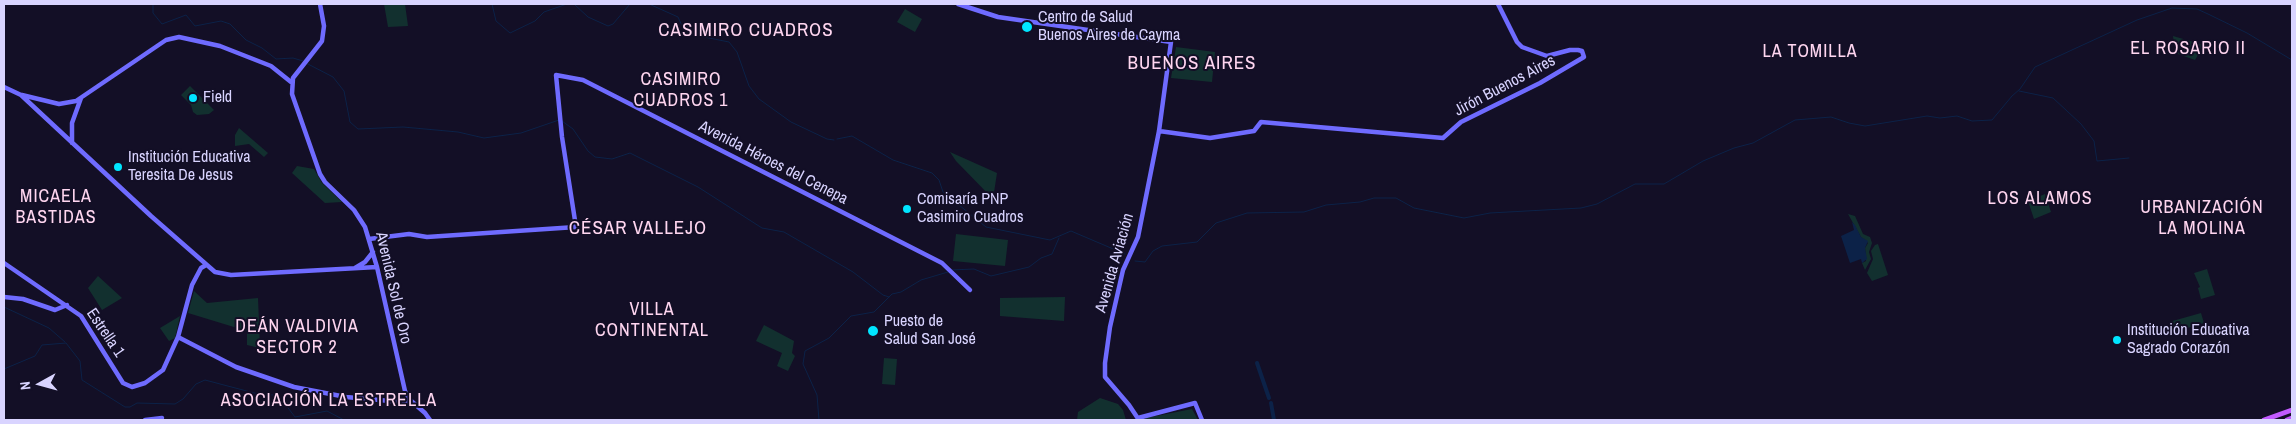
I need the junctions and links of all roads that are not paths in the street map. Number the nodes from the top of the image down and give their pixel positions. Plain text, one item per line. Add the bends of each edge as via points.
1 (320, 4) edge
2 (958, 4) edge
3 (1498, 4) edge
4 (291, 82) junction
5 (4, 87) edge
6 (21, 94) junction
7 (81, 98) junction
8 (1159, 131) junction
9 (72, 143) junction
10 (369, 239) junction
11 (373, 252) junction
12 (4, 263) edge
13 (206, 265) junction
14 (377, 267) junction
15 (351, 269) junction
16 (970, 290) dead end
17 (4, 297) edge
18 (67, 305) junction
19 (178, 337) junction
20 (412, 403) junction
21 (2292, 410) edge
22 (160, 418) dead end
23 (2292, 418) edge
24 (1138, 419) edge
25 (145, 420) edge
26 (430, 420) edge
27 (1202, 420) edge
28 (2264, 420) edge
29 (2287, 420) edge

1 - 4 street via 324,35
2 - 8 street, Avenida Aviación via 1012,20 1171,42
3 - 8 street, Jirón Buenos Aires via 1522,47 1547,56 1578,50 1584,53 1583,58 1461,122 1441,138 1261,122 1254,131 1210,138
4 - 7 street via 271,66 220,46 176,37 166,40
4 - 10 street, Avenida Sol de Oro via 292,94 320,174 359,216
5 - 6 street
6 - 7 street via 59,104
6 - 9 street
7 - 9 street via 72,123
8 - 24 street, Avenida Aviación via 1138,237 1123,270 1104,363 1105,376
9 - 13 street
10 - 11 street, Avenida Sol de Oro
10 - 16 street, Avenida Héroes del Cenepa via 409,234 427,237 576,227 561,133 556,74 577,77 944,265
11 - 14 street, Avenida Sol de Oro
11 - 15 street via 361,265
12 - 18 street, Estrella 1
13 - 15 street via 215,272 228,275
13 - 19 street via 192,285
14 - 15 street
14 - 20 street, Avenida Sol de Oro via 398,366
17 - 18 street via 23,299 55,310
18 - 19 street, Estrella 1 via 86,322 123,383 132,386 145,383 162,371
19 - 20 street via 236,367 294,387 346,397
20 - 26 street, Avenida Sol de Oro
21 - 28 main road
22 - 25 street
23 - 29 main road
24 - 27 street via 1195,403

